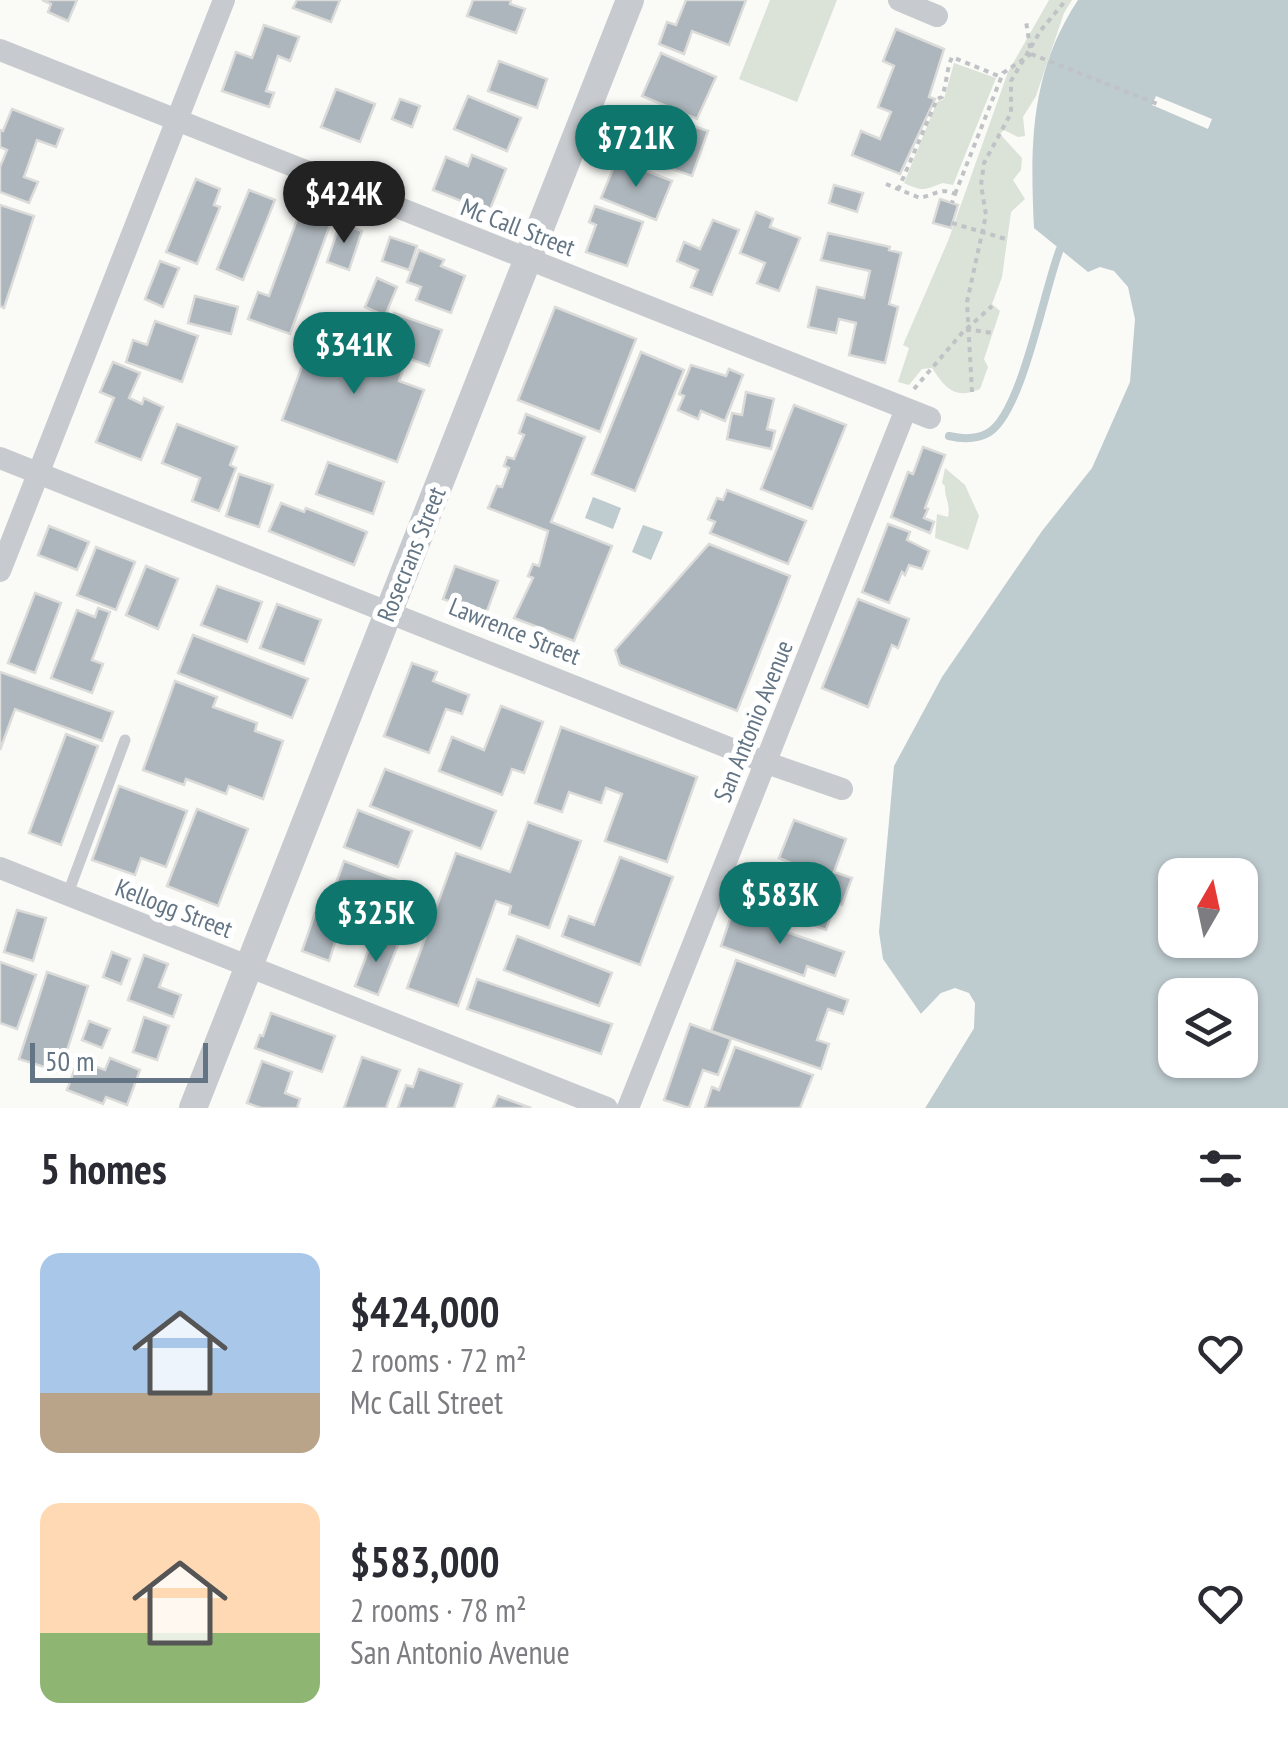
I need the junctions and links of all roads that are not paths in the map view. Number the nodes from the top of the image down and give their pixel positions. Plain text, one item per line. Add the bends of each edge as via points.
1 (224, 0) edge
2 (630, 0) edge
3 (899, 0) edge
4 (937, 16) dead end
5 (0, 50) edge
6 (176, 122) junction
7 (526, 260) junction
8 (906, 409) junction
9 (930, 418) dead end
10 (0, 458) edge
11 (38, 473) junction
12 (0, 571) edge
13 (388, 610) junction
14 (125, 740) dead end
15 (766, 763) junction
16 (842, 788) dead end
17 (0, 868) edge
18 (67, 896) junction
19 (247, 966) junction
20 (193, 1108) edge
21 (608, 1108) edge
22 (628, 1108) edge

1 - 6 street
2 - 7 street, Rosecrans Street
3 - 4 street
5 - 6 street, Mc Call Street
6 - 7 street, Mc Call Street
6 - 11 street
7 - 8 street, Mc Call Street
7 - 13 street, Rosecrans Street
8 - 9 street, Mc Call Street
8 - 15 street, San Antonio Avenue
10 - 11 street, Lawrence Street
11 - 12 street
11 - 13 street, Lawrence Street
13 - 15 street, Lawrence Street
13 - 19 street, Rosecrans Street
14 - 18 lane
15 - 16 street, Lawrence Street
15 - 22 street, San Antonio Avenue
17 - 18 street, Kellogg Street
18 - 19 street, Kellogg Street
19 - 20 street, Rosecrans Street
19 - 21 street, Kellogg Street

